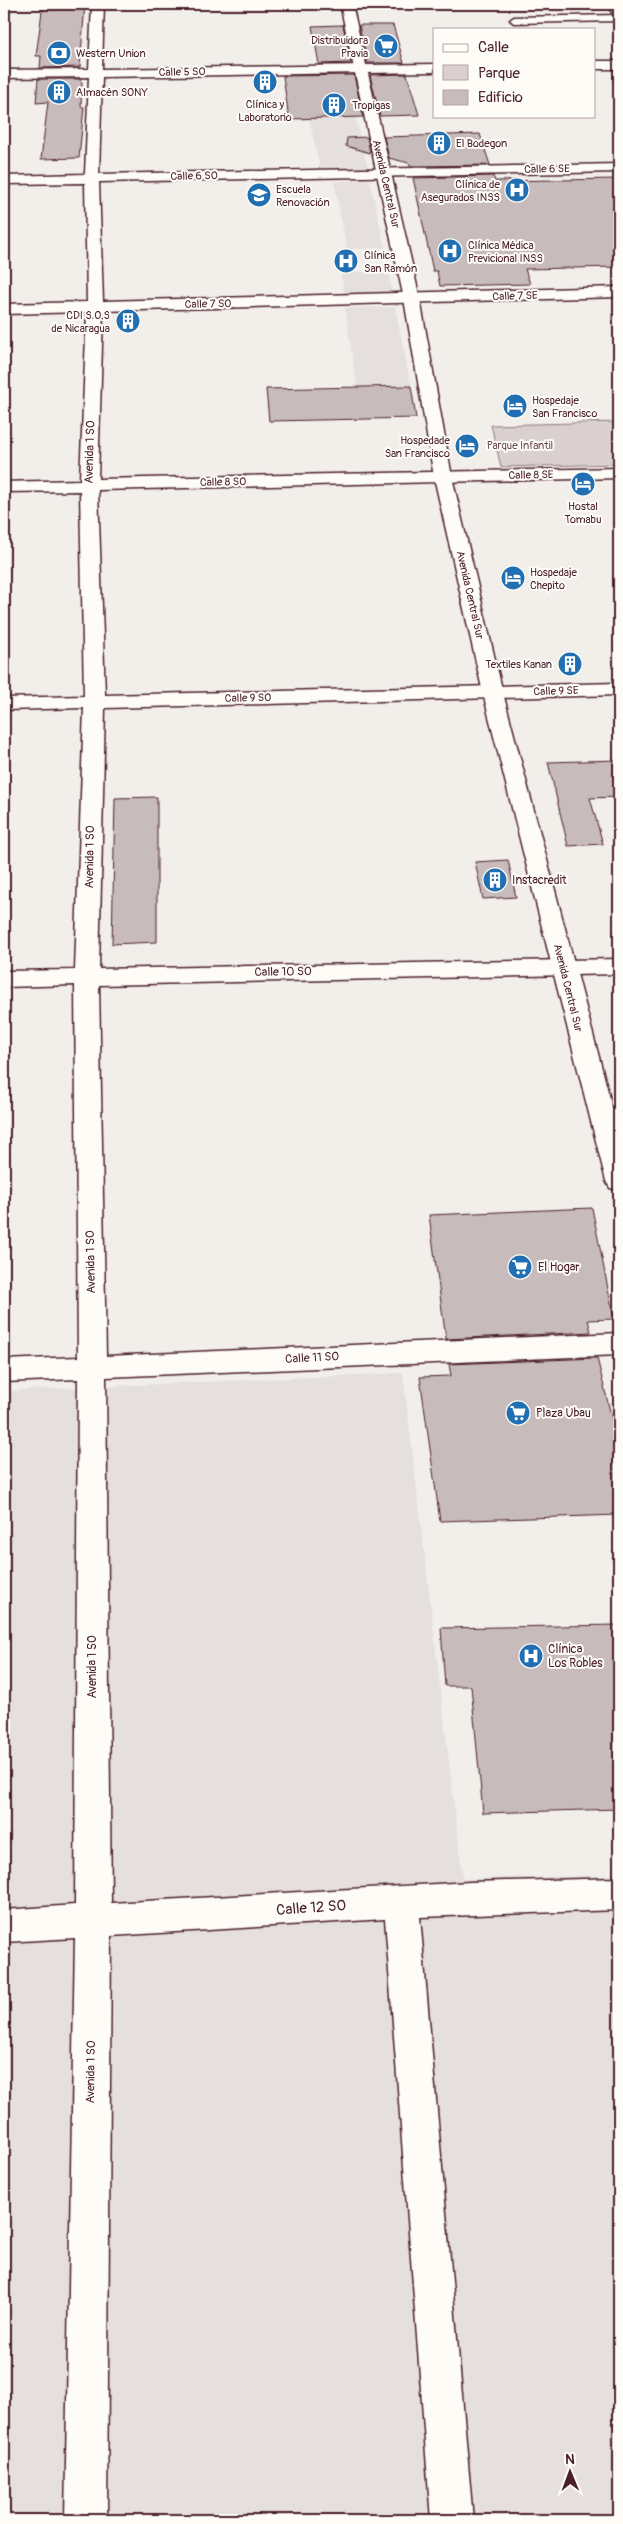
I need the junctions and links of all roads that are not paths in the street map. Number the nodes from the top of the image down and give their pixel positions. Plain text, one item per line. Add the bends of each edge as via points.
1 (98, 4) edge
2 (346, 4) edge
3 (613, 4) edge
4 (619, 17) edge
5 (514, 20) dead end
6 (596, 65) edge
7 (619, 65) edge
8 (433, 68) edge
9 (360, 70) junction
10 (96, 73) junction
11 (4, 74) edge
12 (619, 168) edge
13 (385, 172) junction
14 (92, 179) junction
15 (4, 180) edge
16 (619, 292) edge
17 (412, 299) junction
18 (95, 307) junction
19 (4, 309) edge
20 (619, 474) edge
21 (443, 477) junction
22 (89, 485) junction
23 (4, 487) edge
24 (619, 689) edge
25 (493, 693) junction
26 (95, 701) junction
27 (4, 704) edge
28 (619, 966) edge
29 (562, 967) junction
30 (87, 976) junction
31 (4, 979) edge
32 (619, 1181) edge
33 (619, 1344) edge
34 (92, 1368) junction
35 (4, 1371) edge
36 (619, 1894) edge
37 (401, 1903) junction
38 (93, 1922) junction
39 (4, 1926) edge
40 (86, 2520) edge
41 (452, 2520) edge

1 - 10 street, Avenida 1 SO
2 - 9 street, Avenida Central Sur
3 - 4 street
4 - 5 lane
6 - 7 street
8 - 9 street, Calle 5 SO
9 - 10 street, Calle 5 SO
9 - 13 street, Avenida Central Sur
10 - 11 street, Calle 5 SO
10 - 14 street, Avenida 1 SO
12 - 13 street, Calle 6 SE
13 - 14 street, Calle 6 SO
13 - 17 street, Avenida Central Sur
14 - 15 street, Calle 6 SO
14 - 18 street, Avenida 1 SO
16 - 17 street, Calle 7 SE
17 - 18 street, Calle 7 SO
17 - 21 street, Avenida Central Sur
18 - 19 street, Calle 7 SO
18 - 22 street, Avenida 1 SO
20 - 21 street, Calle 8 SE
21 - 22 street, Calle 8 SO
21 - 25 street, Avenida Central Sur
22 - 23 street, Calle 8 SO
22 - 26 street, Avenida 1 SO
24 - 25 street, Calle 9 SE
25 - 26 street, Calle 9 SO
25 - 29 street, Avenida Central Sur
26 - 27 street, Calle 9 SO
26 - 30 street, Avenida 1 SO
28 - 29 street, Calle 10 SO
29 - 30 street, Calle 10 SO
29 - 32 street, Avenida Central Sur
30 - 31 street, Calle 10 SO
30 - 34 street, Avenida 1 SO
33 - 34 street, Calle 11 SO
34 - 35 street, Calle 11 SO
34 - 38 street, Avenida 1 SO
36 - 37 street, Calle 12 SO
37 - 38 street, Calle 12 SO
37 - 41 street
38 - 39 street, Calle 12 SO
38 - 40 street, Avenida 1 SO

